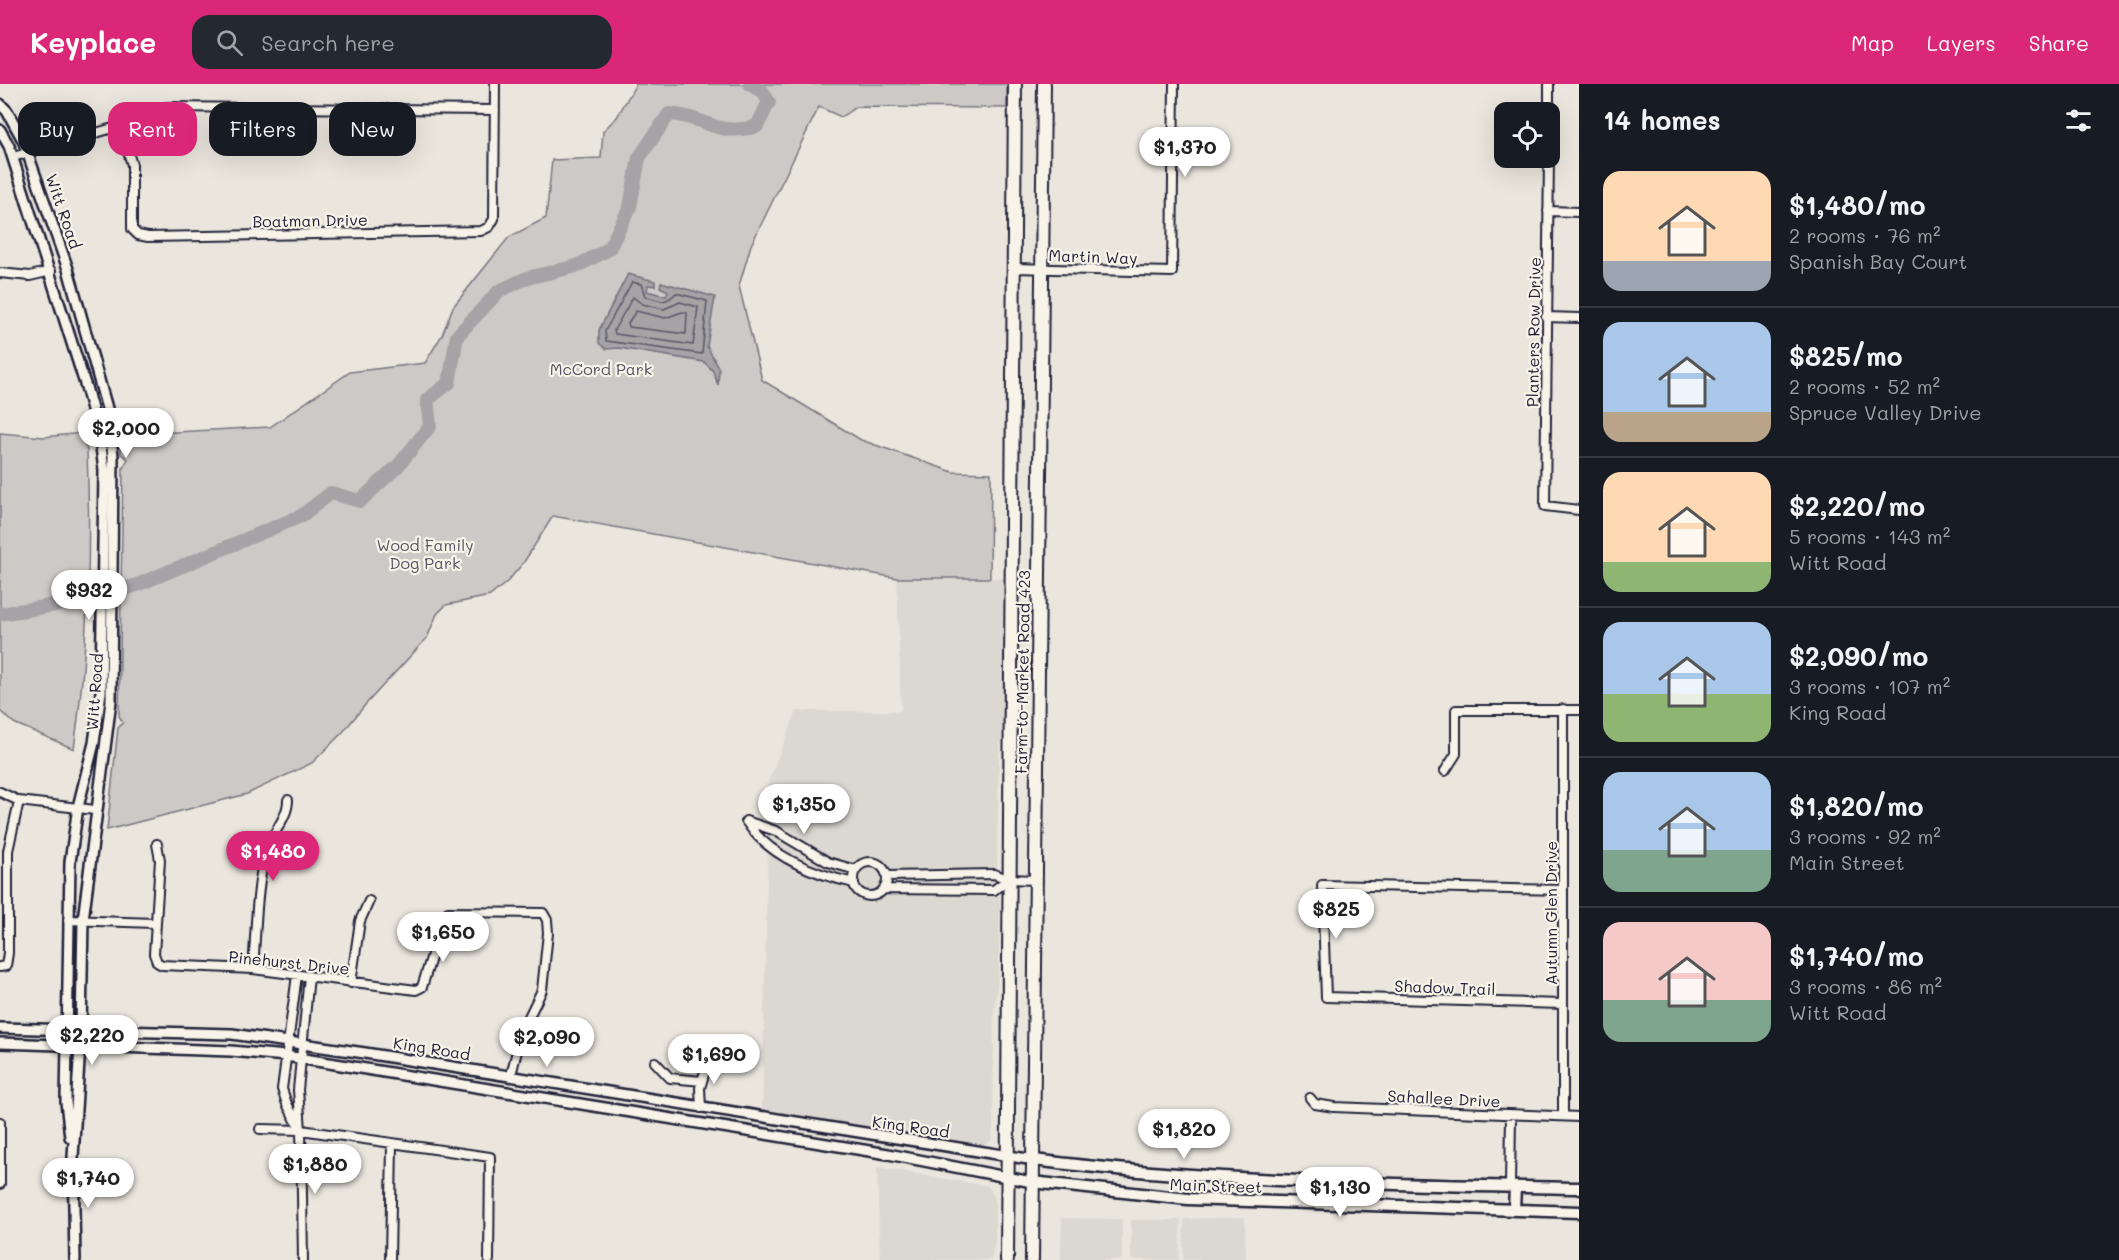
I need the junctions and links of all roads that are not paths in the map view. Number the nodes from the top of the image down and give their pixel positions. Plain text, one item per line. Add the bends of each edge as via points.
1 (495, 84) edge
2 (1015, 84) edge
3 (1044, 84) edge
4 (1174, 84) edge
5 (1549, 84) edge
6 (1549, 102) edge
7 (0, 104) edge
8 (197, 106) edge
9 (495, 110) junction
10 (0, 130) edge
11 (18, 134) edge
12 (18, 155) edge
13 (28, 156) edge
14 (129, 156) edge
15 (13, 157) junction
16 (1549, 168) edge
17 (1548, 211) junction
18 (1579, 212) edge
19 (67, 266) junction
20 (1014, 268) junction
21 (1042, 268) junction
22 (51, 271) junction
23 (0, 273) edge
24 (1546, 317) junction
25 (1579, 318) edge
26 (1579, 510) edge
27 (108, 533) junction
28 (1563, 710) junction
29 (1579, 710) edge
30 (105, 711) junction
31 (1445, 771) dead end
32 (0, 792) edge
33 (288, 800) dead end
34 (19, 801) junction
35 (78, 807) junction
36 (95, 810) junction
37 (157, 844) dead end
38 (856, 870) junction
39 (887, 876) junction
40 (1008, 879) junction
41 (1036, 880) junction
42 (854, 883) junction
43 (884, 889) junction
44 (1563, 890) junction
45 (369, 902) dead end
46 (68, 920) junction
47 (83, 920) junction
48 (154, 922) junction
49 (3, 967) edge
50 (253, 969) junction
51 (297, 975) junction
52 (309, 976) junction
53 (351, 982) junction
54 (1563, 1004) junction
55 (0, 1028) edge
56 (67, 1029) junction
57 (81, 1030) junction
58 (288, 1042) junction
59 (0, 1043) edge
60 (67, 1044) junction
61 (302, 1044) junction
62 (80, 1045) junction
63 (286, 1056) junction
64 (301, 1059) junction
65 (708, 1060) dead end
66 (655, 1062) dead end
67 (511, 1076) junction
68 (702, 1081) junction
69 (508, 1091) junction
70 (1310, 1098) dead end
71 (701, 1108) junction
72 (1511, 1115) junction
73 (1563, 1116) junction
74 (1579, 1117) edge
75 (0, 1122) edge
76 (699, 1124) junction
77 (260, 1129) dead end
78 (302, 1130) junction
79 (890, 1138) junction
80 (392, 1144) junction
81 (888, 1154) junction
82 (73, 1157) junction
83 (1009, 1157) junction
84 (1034, 1160) junction
85 (1009, 1177) junction
86 (1032, 1182) junction
87 (0, 1184) edge
88 (1512, 1186) junction
89 (1579, 1188) edge
90 (1514, 1210) junction
91 (1579, 1212) edge
92 (75, 1260) edge
93 (303, 1260) edge
94 (390, 1260) edge
95 (489, 1260) edge
96 (1007, 1260) edge
97 (1032, 1260) edge

1 - 9 street
2 - 20 main road, Farm-to-Market Road 423
3 - 21 main road, Farm-to-Market Road 423
4 - 21 street, Martin Way via 1172,272
5 - 6 street
7 - 11 street, Witt Road
8 - 9 street
9 - 14 street, Boatman Drive via 494,219 481,231 147,237 132,229
10 - 15 street, Witt Road
12 - 15 street
13 - 19 street, Witt Road
15 - 22 street, Witt Road
16 - 17 street, Planters Row Drive
17 - 18 street
17 - 24 street, Planters Row Drive
19 - 22 street
19 - 27 street, Witt Road via 108,412 113,456
20 - 21 street, Martin Way
20 - 40 main road, Farm-to-Market Road 423
21 - 41 main road, Farm-to-Market Road 423
22 - 23 street via 30,276
22 - 27 street, Witt Road via 100,439
24 - 25 street
24 - 26 street, Planters Row Drive via 1545,506
27 - 30 street, Witt Road
28 - 29 street
28 - 31 street via 1456,710 1456,754
28 - 44 street, Autumn Glen Drive
30 - 35 street, Witt Road
30 - 36 street, Witt Road
32 - 34 street
33 - 50 street via 288,808 266,851 261,875
34 - 35 street
34 - 49 street via 8,851
35 - 36 street
35 - 46 street, Witt Road via 70,862
36 - 47 street, Witt Road
37 - 48 street via 160,861
38 - 39 street via 865,863 876,863
38 - 42 street
38 - 42 street via 828,862 776,831 746,821 756,837 783,855 820,875
39 - 40 street via 994,874
39 - 43 street
40 - 41 street
40 - 43 street via 994,890
40 - 83 main road, Farm-to-Market Road 423
41 - 84 main road, Farm-to-Market Road 423
42 - 43 street via 865,896
44 - 54 street, Autumn Glen Drive
44 - 54 street, Shadow Trail via 1322,885 1326,997
45 - 53 street via 360,921
46 - 47 street
46 - 56 street, Witt Road
47 - 48 street
47 - 57 street, Witt Road
48 - 50 street, Pinehurst Drive via 157,962 169,966
50 - 51 street, Pinehurst Drive
51 - 52 street, Pinehurst Drive
51 - 58 street
52 - 53 street, Pinehurst Drive
52 - 61 street
53 - 67 street, Pinehurst Drive via 422,987 448,912 543,913 548,933 542,990 522,1032
54 - 73 street, Autumn Glen Drive
55 - 56 street, King Road
56 - 57 street, King Road
56 - 60 street, Witt Road
57 - 58 street, King Road via 232,1034
57 - 62 street, Witt Road
58 - 61 street, King Road
58 - 63 street
59 - 60 street, King Road
60 - 62 street, King Road
60 - 82 street, Witt Road via 66,1102
61 - 64 street
61 - 67 street, King Road
62 - 63 street, King Road
62 - 82 street, Witt Road
63 - 64 street, King Road
63 - 78 street via 282,1089
64 - 69 street, King Road
64 - 78 street via 298,1090
65 - 68 street
66 - 68 street via 670,1078
67 - 69 street
67 - 71 street, King Road
68 - 71 street
69 - 76 street, King Road
70 - 72 street, Sahallee Drive via 1315,1104 1334,1107
71 - 76 street
71 - 79 street, King Road
72 - 73 street, Sahallee Drive
72 - 88 street
73 - 74 street, Sahallee Drive
75 - 87 street
76 - 81 street, King Road
77 - 78 street
78 - 80 street
78 - 93 street
79 - 81 street
79 - 83 street, King Road
80 - 94 street
80 - 95 street via 490,1157
81 - 85 street, King Road
82 - 92 street, Witt Road
83 - 84 street, King Road
83 - 85 main road, Farm-to-Market Road 423
84 - 86 main road, Farm-to-Market Road 423
84 - 88 main road, Main Street via 1107,1170 1320,1182
85 - 86 street, King Road
85 - 96 main road, Farm-to-Market Road 423
86 - 90 main road, Main Street via 1188,1199
86 - 97 main road, Farm-to-Market Road 423
88 - 89 main road, Main Street
88 - 90 main road
90 - 91 main road, Main Street

